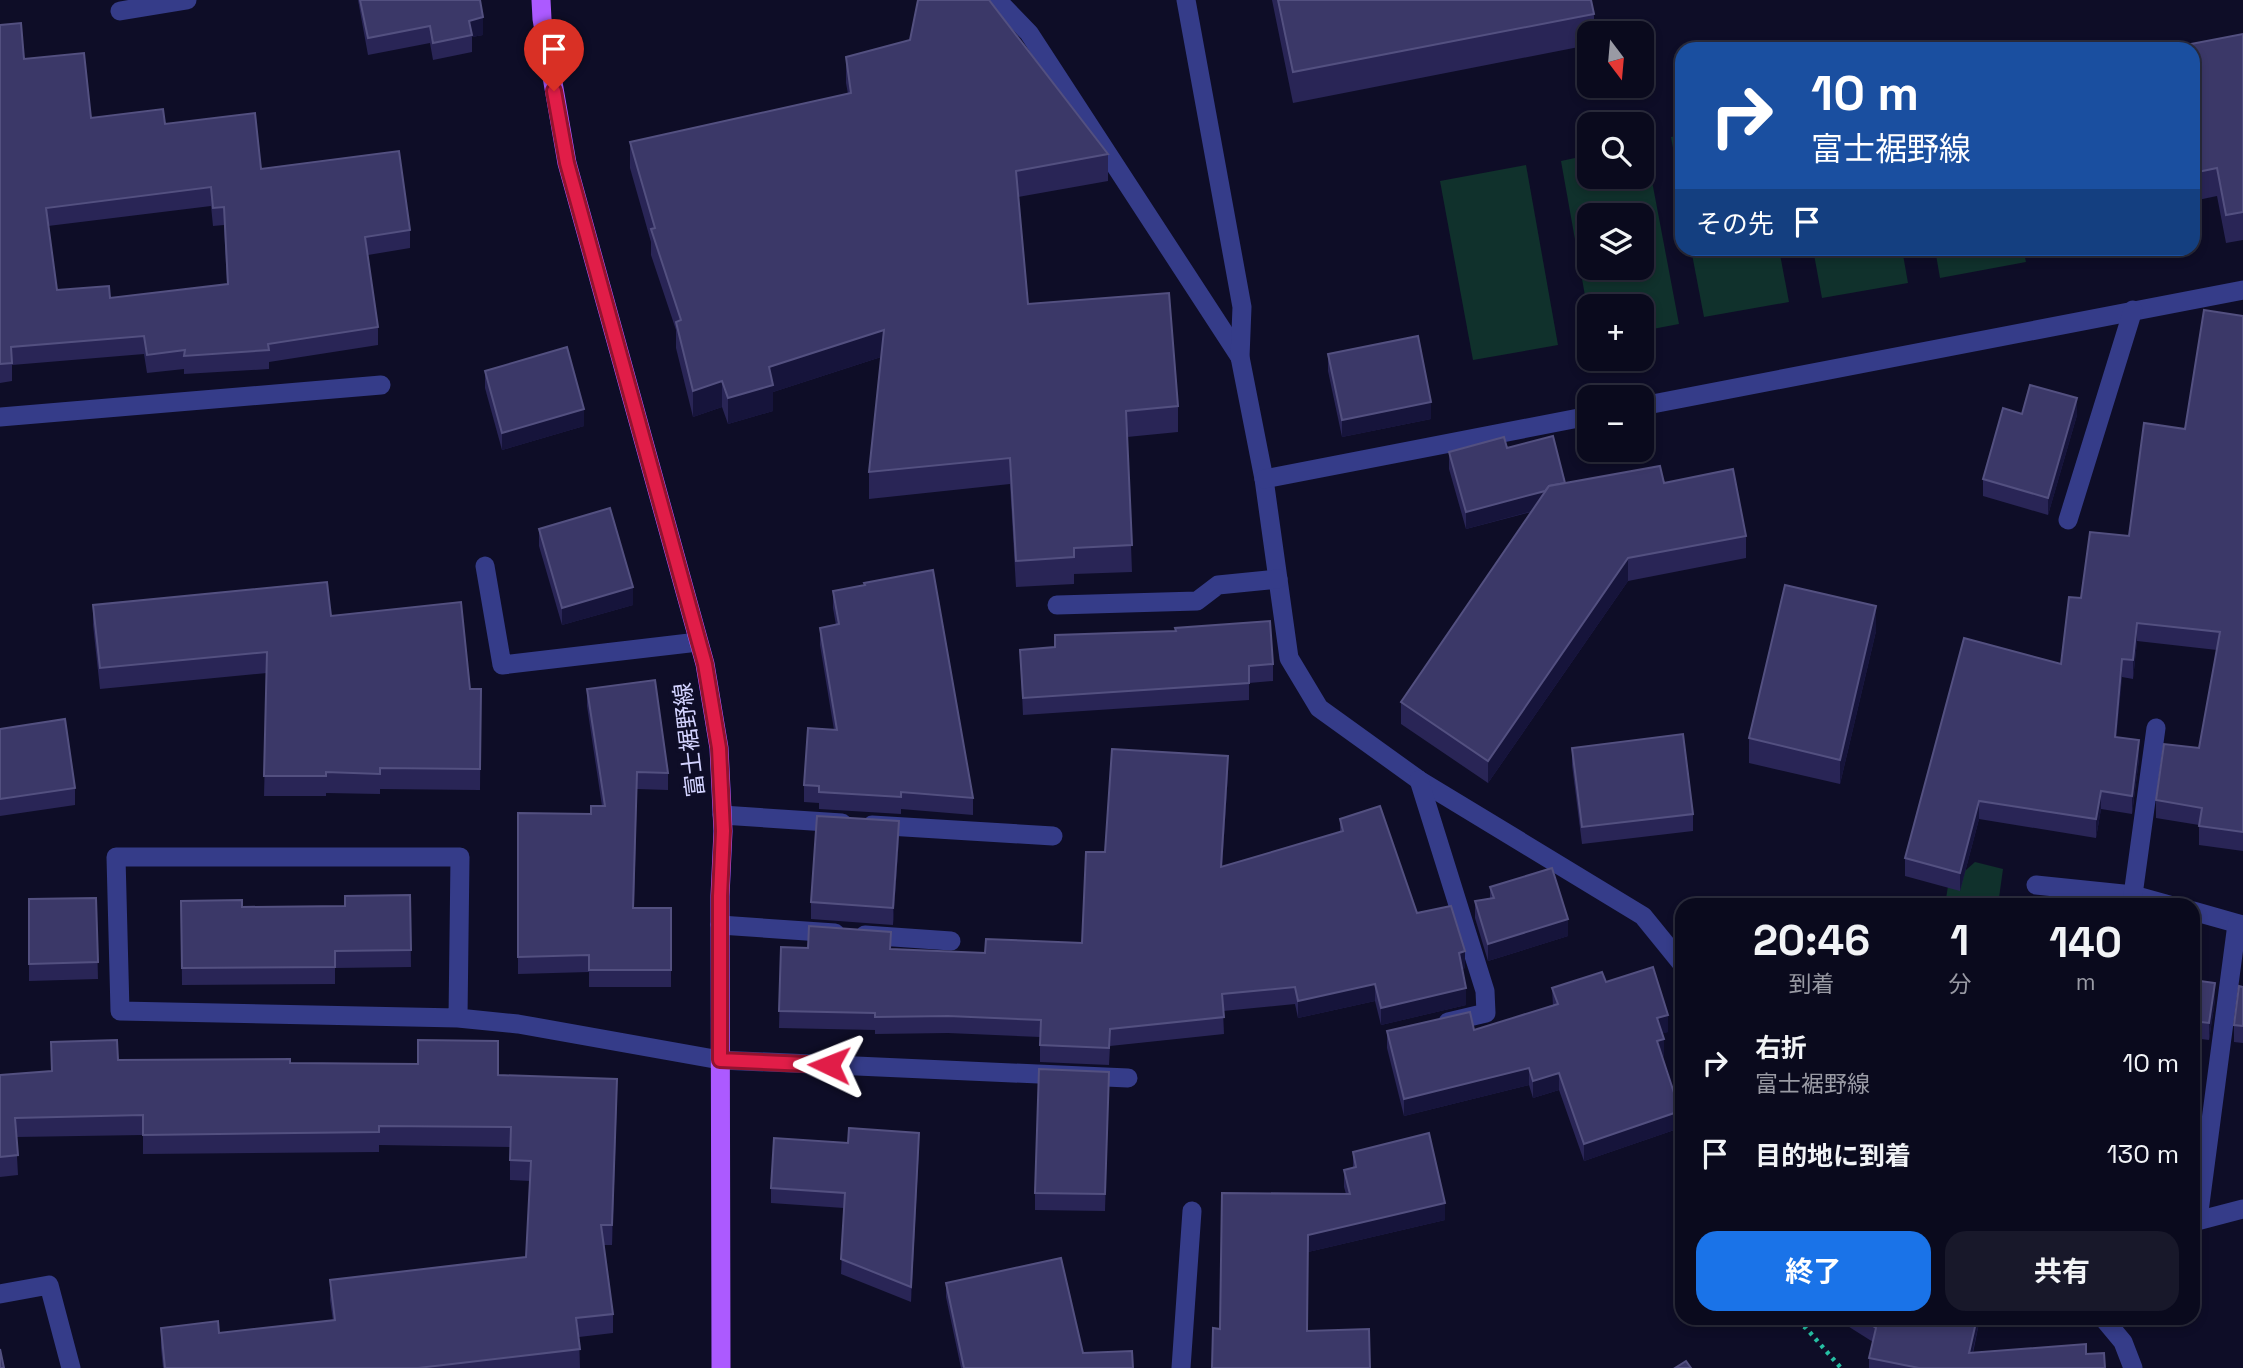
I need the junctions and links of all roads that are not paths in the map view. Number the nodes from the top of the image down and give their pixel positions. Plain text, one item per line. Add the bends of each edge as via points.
1 (187, 0) edge
2 (541, 0) edge
3 (997, 0) edge
4 (1186, 0) edge
5 (120, 11) dead end
6 (2243, 290) edge
7 (2133, 310) junction
8 (1240, 357) junction
9 (381, 385) dead end
10 (1654, 404) edge
11 (0, 416) edge
12 (1577, 418) edge
13 (1264, 479) junction
14 (2068, 520) dead end
15 (485, 566) dead end
16 (1278, 579) junction
17 (1057, 606) dead end
18 (698, 642) junction
19 (2156, 728) dead end
20 (1419, 780) junction
21 (722, 815) junction
22 (1053, 836) dead end
23 (2036, 885) dead end
24 (2133, 895) junction
25 (2144, 898) edge
26 (2200, 913) edge
27 (2240, 924) edge
28 (720, 925) junction
29 (951, 940) dead end
30 (1675, 955) edge
31 (458, 1018) junction
32 (1434, 1025) edge
33 (720, 1060) junction
34 (1128, 1078) dead end
35 (2200, 1188) edge
36 (2243, 1209) edge
37 (1192, 1211) dead end
38 (2200, 1220) edge
39 (0, 1294) edge
40 (2109, 1325) edge
41 (72, 1368) edge
42 (721, 1368) edge
43 (1181, 1368) edge
44 (2133, 1368) edge

1 - 5 street
2 - 18 main road, 富士裾野線 via 567,163
3 - 8 street via 1029,33
4 - 8 street via 1242,307
6 - 7 street
7 - 10 street
7 - 14 street
8 - 13 street
9 - 11 street
12 - 13 street
13 - 16 street
15 - 18 street via 502,665
16 - 17 street via 1219,585 1197,601
16 - 20 street via 1289,658 1319,708
18 - 21 main road, 富士裾野線 via 719,748
19 - 24 street
20 - 30 street via 1643,916
20 - 32 street via 1485,991 1486,1013
21 - 22 street
21 - 28 main road, 富士裾野線
23 - 24 street
24 - 25 street
26 - 27 street
27 - 35 street
28 - 29 street
28 - 33 main road, 富士裾野線
31 - 31 street via 460,857 116,858 120,1011
31 - 33 street via 518,1024
33 - 34 street
33 - 42 main road, 富士裾野線
36 - 38 street
37 - 43 street
39 - 41 street via 49,1285
40 - 44 street via 2123,1342

